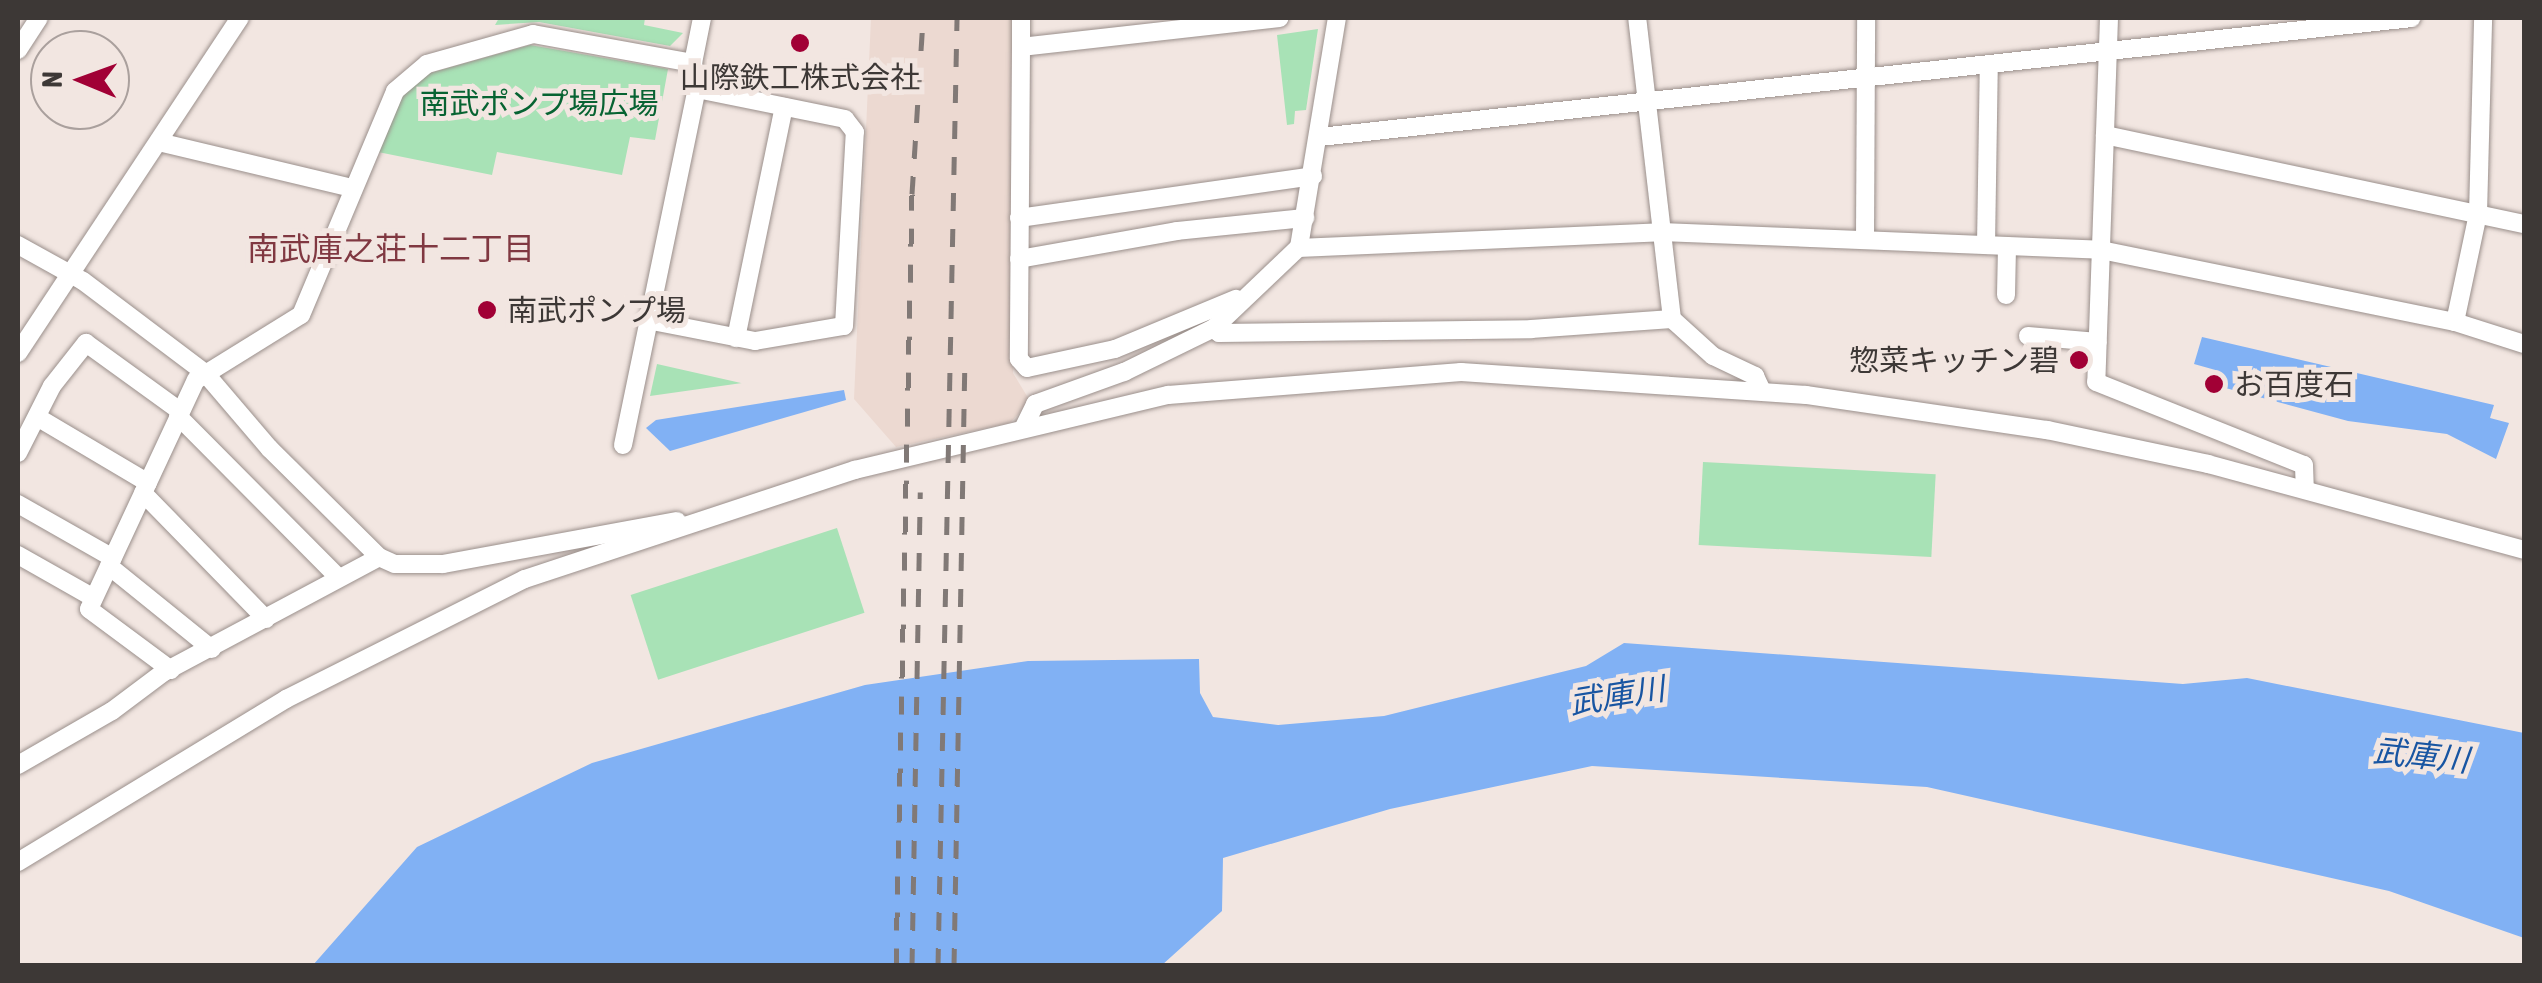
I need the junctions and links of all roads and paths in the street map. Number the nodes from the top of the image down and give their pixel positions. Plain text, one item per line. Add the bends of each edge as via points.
1 (39, 18) edge
2 (240, 18) edge
3 (702, 18) edge
4 (1021, 18) edge
5 (1279, 18) edge
6 (1337, 18) edge
7 (1637, 18) edge
8 (1866, 18) edge
9 (2109, 18) edge
10 (2412, 18) edge
11 (2483, 18) edge
12 (1021, 46) junction
13 (18, 50) edge
14 (2108, 52) junction
15 (693, 63) junction
16 (1989, 64) junction
17 (1866, 78) junction
18 (696, 89) junction
19 (1648, 102) junction
20 (784, 107) junction
21 (2105, 135) junction
22 (1320, 138) junction
23 (159, 142) junction
24 (1313, 176) junction
25 (352, 188) junction
26 (2478, 214) junction
27 (1019, 218) junction
28 (1305, 218) junction
29 (2524, 224) edge
30 (1661, 232) junction
31 (1865, 239) junction
32 (18, 245) edge
33 (1986, 245) junction
34 (2006, 246) junction
35 (1298, 248) junction
36 (2101, 250) junction
37 (1019, 259) junction
38 (74, 274) junction
39 (1252, 292) junction
40 (2006, 294) dead end
41 (1672, 318) junction
42 (647, 320) junction
43 (2455, 322) junction
44 (1214, 328) junction
45 (2028, 336) dead end
46 (736, 338) junction
47 (2098, 342) junction
48 (2524, 344) edge
49 (18, 353) edge
50 (205, 373) junction
51 (1762, 391) junction
52 (179, 414) junction
53 (37, 418) junction
54 (1023, 429) junction
55 (623, 446) dead end
56 (18, 453) edge
57 (146, 488) junction
58 (2305, 488) junction
59 (18, 504) edge
60 (720, 515) junction
61 (2524, 550) edge
62 (18, 555) edge
63 (379, 557) junction
64 (111, 562) junction
65 (339, 578) junction
66 (94, 598) junction
67 (266, 619) junction
68 (212, 649) junction
69 (172, 670) junction
70 (18, 765) edge
71 (18, 862) edge

1 - 13 street
2 - 23 street
3 - 15 street
4 - 12 street
5 - 12 street
6 - 22 street
7 - 19 street
8 - 17 street
9 - 14 street
10 - 14 street
11 - 26 street
12 - 27 street
14 - 16 street
14 - 21 street
15 - 18 street
15 - 25 street via 533,34 452,55 410,74 396,91
16 - 17 street
16 - 33 street
17 - 19 street
17 - 31 street
18 - 20 street
18 - 42 street
19 - 22 street
19 - 30 street
20 - 46 street
20 - 46 street via 845,118 856,132 844,326 755,341
21 - 26 street
21 - 36 street
22 - 24 street
23 - 25 street
23 - 38 street
24 - 27 street
24 - 28 street
25 - 50 street via 296,323
26 - 29 street
26 - 43 street
27 - 37 street
28 - 35 street
28 - 37 street via 1177,231
30 - 31 street
30 - 35 street
30 - 41 street
31 - 33 street
32 - 38 street
33 - 34 street
34 - 36 street
34 - 40 street
35 - 39 street
36 - 43 street
36 - 47 street
37 - 39 street via 1019,358 1028,368 1115,349
38 - 49 street
38 - 50 street
39 - 44 street
41 - 44 street via 1531,329
41 - 51 street via 1712,356 1755,376
42 - 46 street
42 - 55 street
43 - 48 street
44 - 54 street via 1124,372 1035,404
45 - 47 street
47 - 58 street via 2096,382 2304,465
50 - 52 street
50 - 63 street via 269,448
51 - 54 street via 1462,372 1168,396
51 - 58 street via 2047,430
52 - 53 street via 86,343
52 - 57 street
52 - 65 street
53 - 56 street
53 - 57 street
54 - 60 street via 964,449 855,470
57 - 64 street
57 - 67 street
58 - 61 street
59 - 64 street
60 - 63 street via 443,564 395,564
60 - 71 street via 489,594 286,699
62 - 66 street
63 - 65 street
64 - 66 street
64 - 68 street
65 - 67 street
66 - 69 street via 89,609
67 - 68 street
68 - 69 street
69 - 70 street

